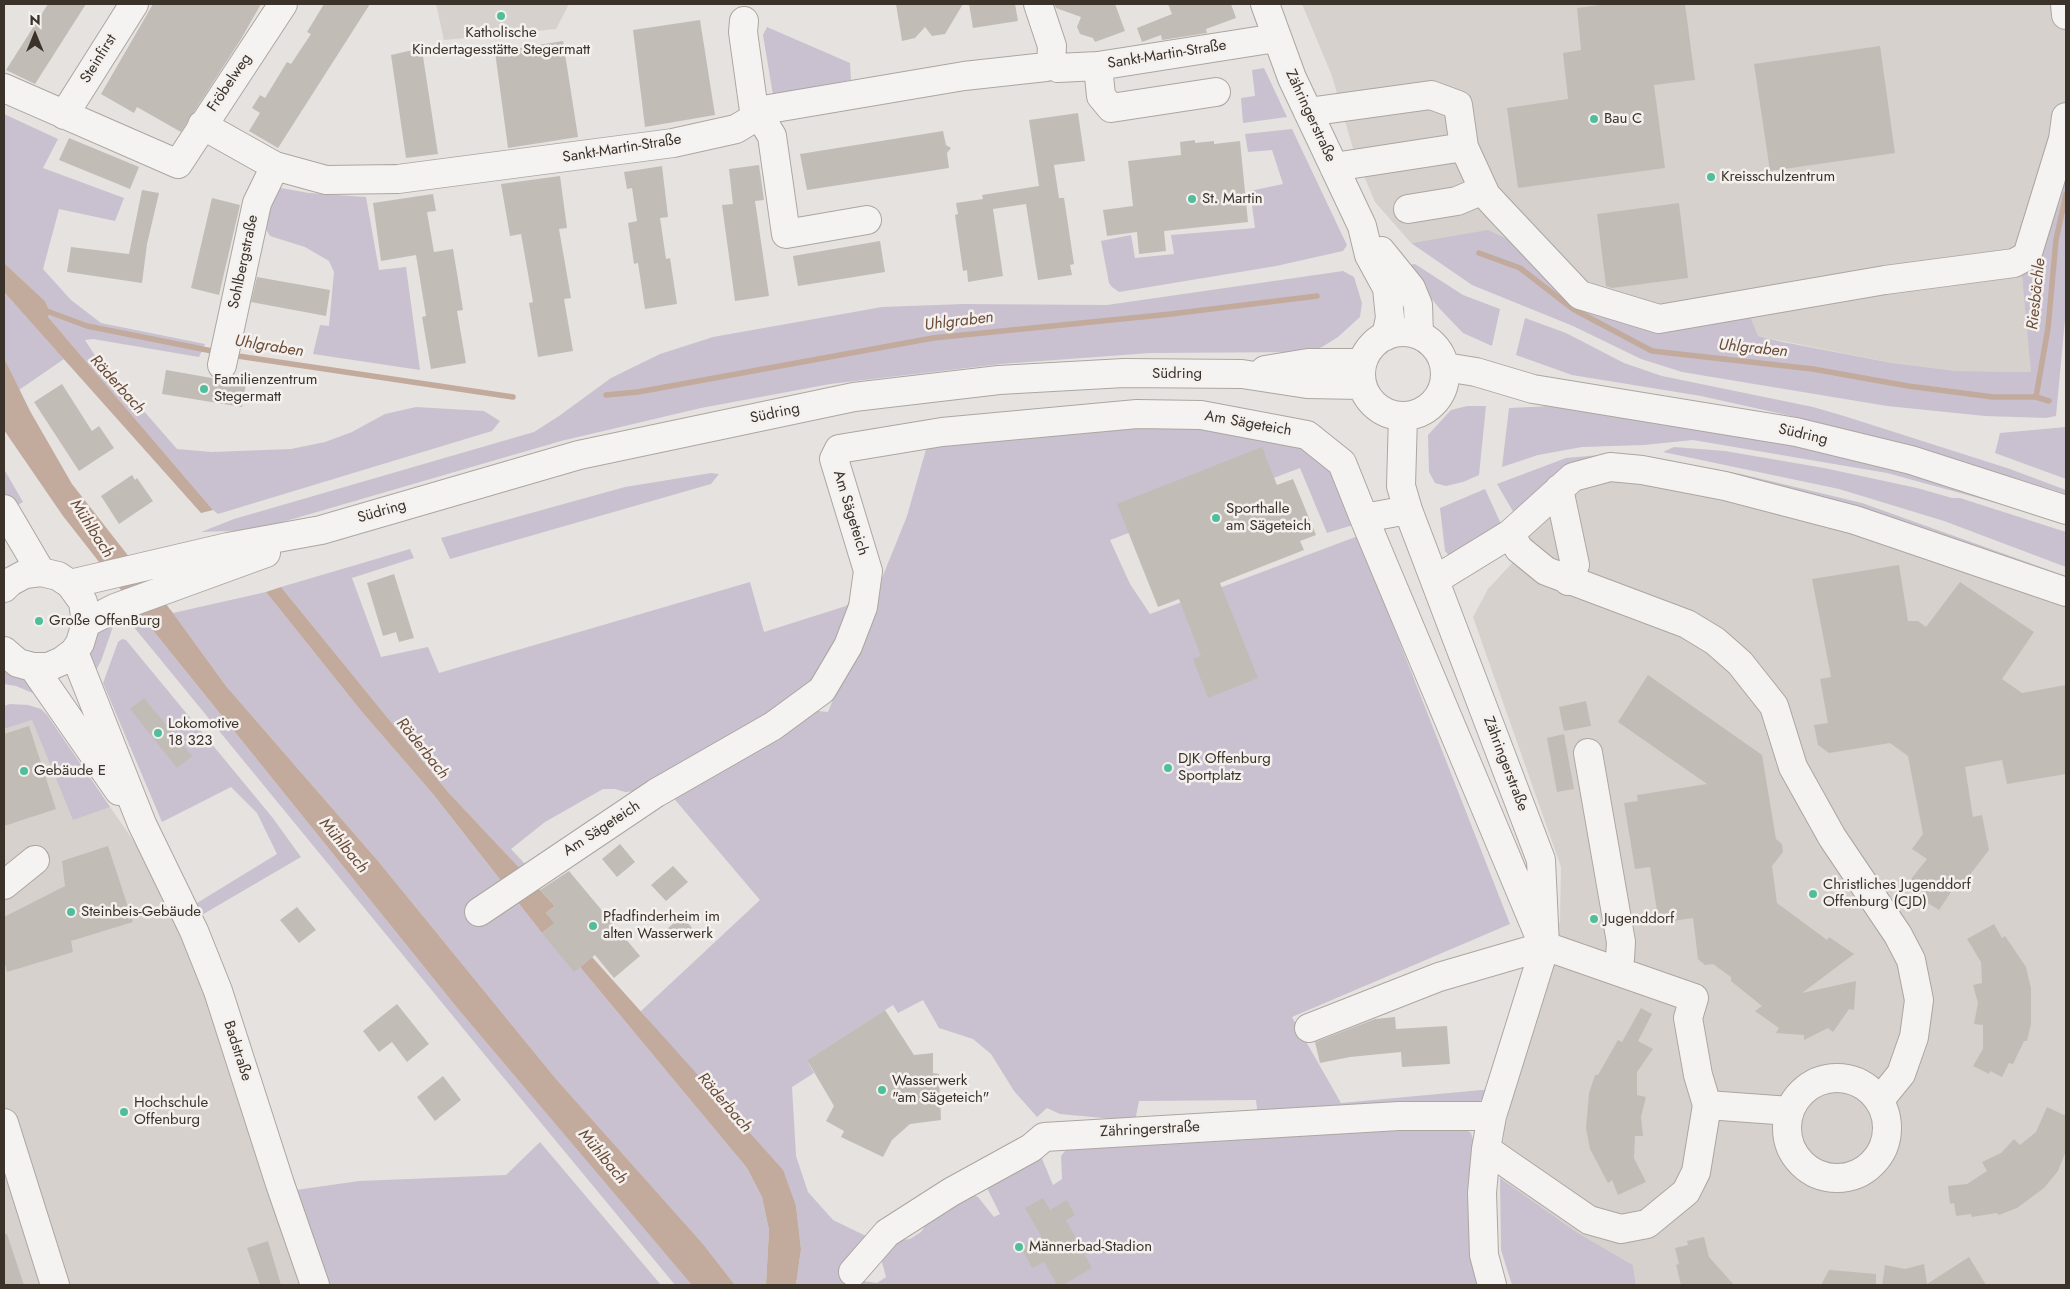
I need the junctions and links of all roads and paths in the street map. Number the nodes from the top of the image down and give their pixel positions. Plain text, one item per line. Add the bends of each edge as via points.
1 (134, 4) edge
2 (283, 4) edge
3 (1038, 4) edge
4 (1265, 4) edge
5 (2065, 4) edge
6 (2066, 15) edge
7 (744, 21) dead end
8 (1276, 38) junction
9 (1052, 66) junction
10 (1098, 66) junction
11 (4, 88) edge
12 (1216, 92) dead end
13 (1308, 112) junction
14 (64, 115) junction
15 (757, 117) junction
16 (2066, 117) edge
17 (202, 125) junction
18 (1464, 147) junction
19 (275, 166) junction
20 (1334, 167) junction
21 (1483, 190) junction
22 (1408, 209) dead end
23 (867, 220) dead end
24 (1362, 226) junction
25 (1419, 335) junction
26 (1386, 336) junction
27 (223, 359) dead end
28 (1362, 374) junction
29 (1444, 377) junction
30 (1402, 416) junction
31 (1559, 489) junction
32 (4, 509) edge
33 (1408, 510) junction
34 (2066, 510) edge
35 (1364, 518) junction
36 (320, 530) junction
37 (1510, 534) junction
38 (41, 572) junction
39 (1435, 580) junction
40 (82, 581) junction
41 (1568, 581) junction
42 (4, 588) edge
43 (2066, 592) edge
44 (86, 623) junction
45 (74, 652) junction
46 (5, 654) edge
47 (33, 667) junction
48 (1588, 753) dead end
49 (142, 824) junction
50 (35, 860) dead end
51 (4, 885) edge
52 (479, 912) dead end
53 (1544, 946) junction
54 (1613, 969) junction
55 (1310, 1028) dead end
56 (1879, 1101) junction
57 (1707, 1105) junction
58 (1790, 1111) junction
59 (1492, 1116) junction
60 (4, 1123) edge
61 (1486, 1149) junction
62 (853, 1272) dead end
63 (55, 1285) edge
64 (315, 1285) edge
65 (1492, 1285) edge

1 - 14 street, Steinfirst
2 - 17 street, Fröbelweg
3 - 9 street via 1052,46
4 - 8 street, Zähringerstraße
5 - 6 street
7 - 15 street via 742,32
8 - 10 street, Sankt-Martin-Straße
8 - 13 street, Zähringerstraße
9 - 10 street, Sankt-Martin-Straße
9 - 15 street, Sankt-Martin-Straße via 998,71 769,109
10 - 12 street via 1101,96 1111,108
11 - 14 street
13 - 18 street via 1431,95 1458,105
13 - 20 street, Zähringerstraße
14 - 17 street, Fröbelweg via 178,164
15 - 19 street, Sankt-Martin-Straße via 736,129 673,143 398,179 326,180
15 - 23 street via 772,136 786,234
16 - 21 street via 2063,139 2026,256 2014,264 1884,280 1659,319 1580,295
17 - 19 street, Sankt-Martin-Straße
18 - 20 street
18 - 21 street
19 - 27 street, Sohlbergstraße via 257,203
20 - 24 street, Zähringerstraße
21 - 22 street via 1457,201
24 - 25 street, Zähringerstraße via 1411,288 1418,305
24 - 26 street, Zähringerstraße via 1369,255 1387,288 1390,318
25 - 26 street via 1399,332
25 - 29 street via 1435,347
26 - 28 street via 1375,343
28 - 30 street via 1375,406 1392,415
28 - 36 street, Südring via 1308,363 1242,374 1124,373 999,380 854,397 579,455
29 - 30 street via 1438,397 1430,407 1417,414
29 - 34 street, Südring via 1476,372 1533,389 1796,432 1911,460
30 - 33 street, Zähringerstraße via 1401,486
31 - 37 street
31 - 41 street via 1575,565
31 - 43 street via 1573,477 1610,467 1698,480 1856,520
32 - 38 street
33 - 35 street
33 - 39 street, Zähringerstraße
35 - 52 street, Am Sägeteich via 1342,463 1307,435 1201,414 1137,414 942,432 839,449 834,460 868,571 863,607 848,646 822,690 773,726 656,793
35 - 53 street
36 - 40 street, Südring
36 - 44 street, Südring via 115,608
37 - 39 street
37 - 41 street via 1531,561
38 - 40 street
38 - 42 street via 25,574
39 - 53 street, Zähringerstraße via 1541,860
40 - 44 street
41 - 56 street via 1687,624 1715,641 1740,663 1774,706 1793,767 1832,837 1898,935 1911,960 1919,1000 1914,1037 1901,1074
44 - 45 street
45 - 47 street via 62,662 48,667
45 - 49 street, Badstraße
46 - 47 street via 18,663
47 - 49 street, Badstraße
48 - 54 street via 1622,942 1620,959
49 - 64 street, Badstraße via 194,931 218,991
50 - 51 street
53 - 54 street
53 - 55 street via 1439,977
53 - 59 street, Zähringerstraße
54 - 57 street via 1694,998 1688,1018
56 - 58 street via 1855,1081 1839,1078 1809,1086 1797,1097
56 - 58 street via 1887,1123 1883,1148 1865,1169 1839,1177 1814,1172 1794,1153 1788,1140
57 - 58 street
57 - 61 street via 1696,1172 1686,1192 1647,1224 1622,1229 1590,1220
59 - 61 street, Zähringerstraße
59 - 62 street, Zähringerstraße via 1399,1116 1044,1137 1031,1148 887,1232
60 - 63 street
61 - 65 street, Zähringerstraße via 1482,1193 1484,1255

